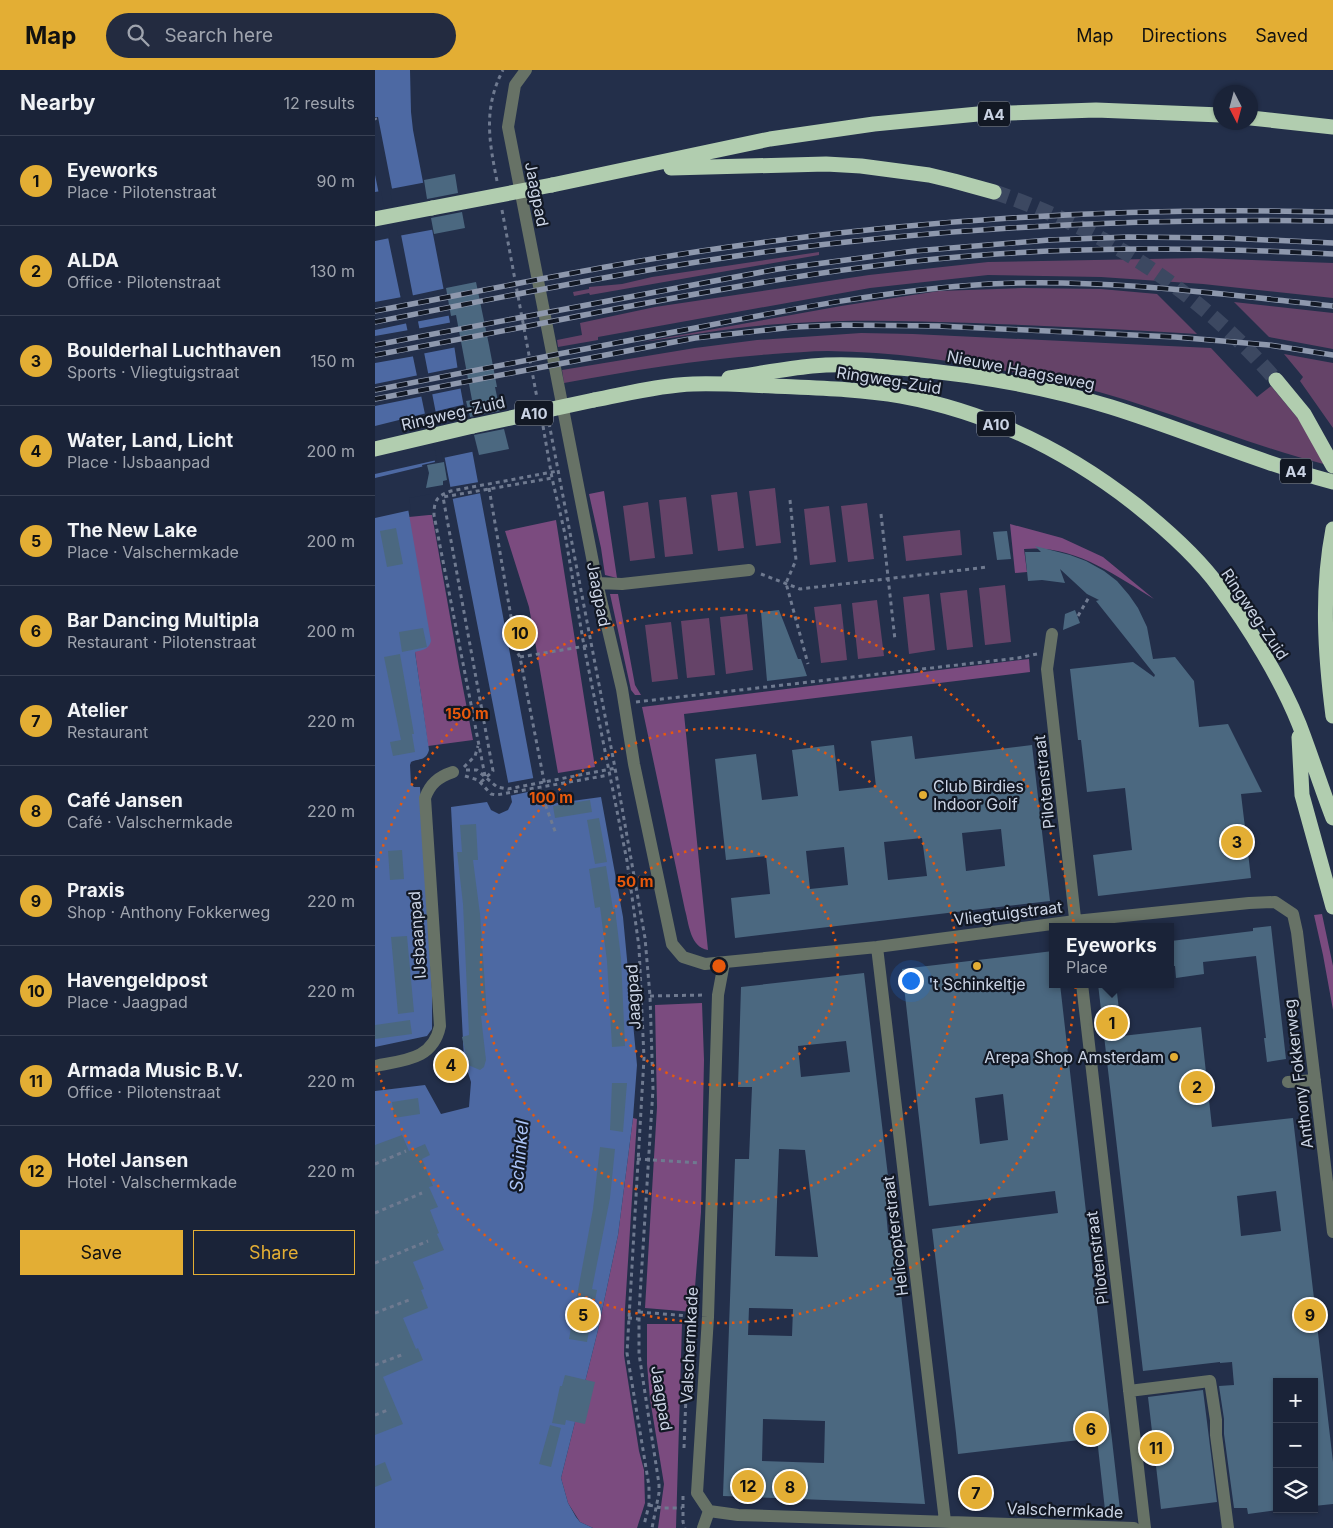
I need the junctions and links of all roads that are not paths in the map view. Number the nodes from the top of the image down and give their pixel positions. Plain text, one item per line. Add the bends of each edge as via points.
1 (526, 70) edge
2 (1213, 115) edge
3 (1258, 119) edge
4 (1333, 127) edge
5 (635, 169) junction
6 (994, 192) tunnel mouth
7 (375, 219) edge
8 (1276, 380) tunnel mouth
9 (691, 384) junction
10 (375, 448) edge
11 (1333, 466) edge
12 (1333, 482) edge
13 (1333, 529) edge
14 (749, 570) road end
15 (597, 583) junction
16 (1052, 634) dead end
17 (1333, 716) edge
18 (1298, 721) junction
19 (453, 772) dead end
20 (1333, 818) edge
21 (1333, 906) edge
22 (1293, 914) joint
23 (1075, 923) edge
24 (1084, 923) edge
25 (1049, 927) edge
26 (877, 947) junction
27 (724, 963) junction
28 (1082, 988) edge
29 (375, 1066) edge
30 (1315, 1080) junction
31 (1288, 1082) dead end
32 (1333, 1232) edge
33 (1129, 1391) junction
34 (709, 1511) junction
35 (945, 1521) junction
36 (703, 1528) edge
37 (1134, 1528) edge
38 (1145, 1528) edge
39 (1227, 1528) edge

1 - 15 street, Jaagpad via 515,85 508,127
2 - 5 highway, A4 via 1096,110 978,114 770,139
3 - 4 highway
5 - 6 highway via 861,166 938,177
5 - 7 highway, bridge
8 - 11 highway via 1304,414
9 - 10 highway, Ringweg-Zuid / A10, bridge via 594,400
9 - 12 highway, Nieuwe Haagseweg / A4 via 819,366 857,365 943,372 1030,386 1110,407
9 - 18 highway, Ringweg-Zuid / A10 via 814,388 900,396 986,419 1066,457 1155,521 1220,587 1264,655
13 - 17 highway via 1325,601
14 - 15 street via 622,584
15 - 27 street, Jaagpad via 672,944 683,956 705,964
16 - 23 street, Pilotenstraat via 1047,669
18 - 20 highway, A10
18 - 21 highway, A10 via 1302,795
19 - 29 street, IJsbaanpad via 434,782 425,798 439,1026 437,1038 424,1053
22 - 24 street, Vliegtuigstraat via 1271,902
22 - 30 street, Anthony Fokkerweg
25 - 26 street, Vliegtuigstraat
26 - 27 street, Vliegtuigstraat
26 - 35 street, Helicopterstraat
27 - 34 street, Valschermkade via 718,995 708,1317 697,1493
28 - 33 street, Pilotenstraat
30 - 31 street
30 - 32 street, Anthony Fokkerweg
33 - 38 street, Pilotenstraat
33 - 39 street via 1210,1381
34 - 35 street, Valschermkade via 738,1515
34 - 36 street
35 - 37 street, Valschermkade

